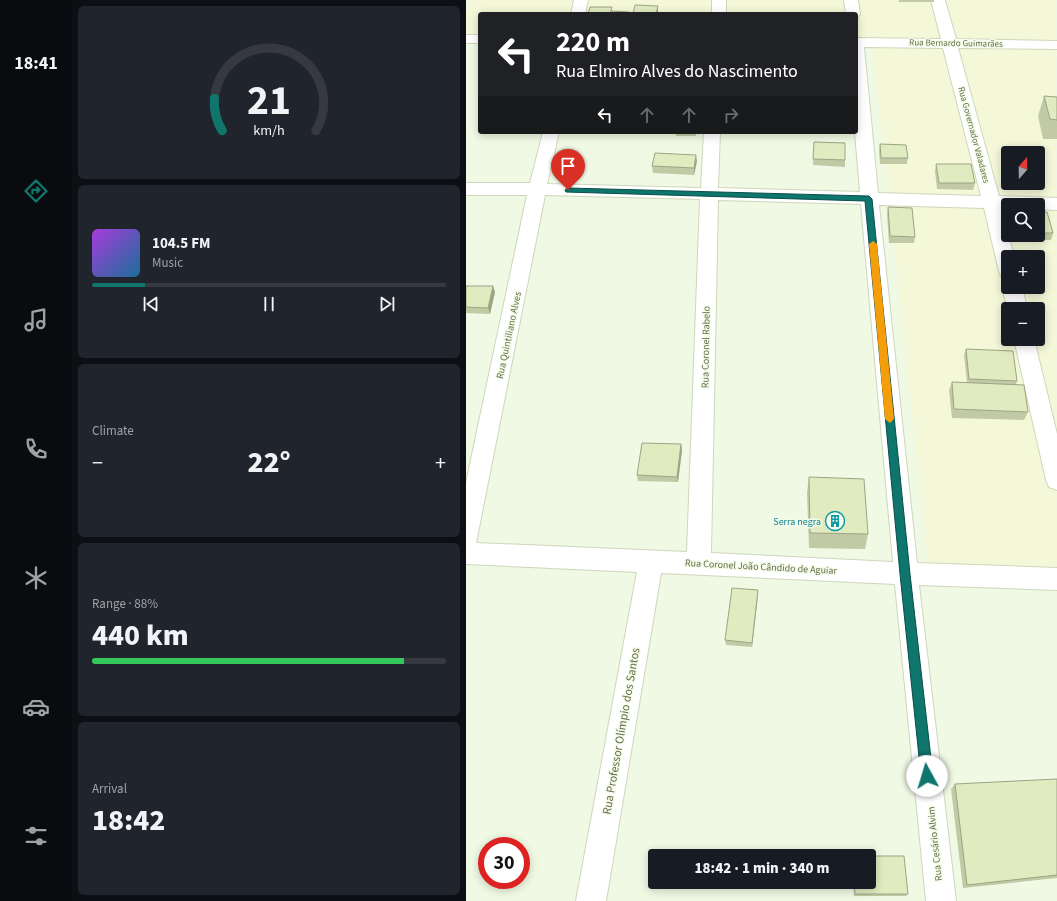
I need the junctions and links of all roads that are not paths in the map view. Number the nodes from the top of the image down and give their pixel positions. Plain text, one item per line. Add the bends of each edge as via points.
1 (581, 0) edge
2 (720, 0) edge
3 (851, 0) edge
4 (938, 0) edge
5 (578, 12) edge
6 (719, 12) edge
7 (852, 12) edge
8 (466, 39) edge
9 (478, 39) edge
10 (858, 42) edge
11 (950, 44) junction
12 (1057, 45) edge
13 (858, 70) edge
14 (551, 134) edge
15 (712, 134) edge
16 (466, 189) edge
17 (537, 189) junction
18 (709, 195) junction
19 (869, 199) junction
20 (992, 202) junction
21 (1057, 204) edge
22 (1003, 250) edge
23 (1026, 346) edge
24 (1057, 480) edge
25 (466, 539) edge
26 (466, 553) edge
27 (651, 561) junction
28 (699, 563) junction
29 (905, 574) junction
30 (1057, 578) edge
31 (591, 901) edge
32 (941, 901) edge

1 - 5 street
2 - 6 street
3 - 7 street
4 - 11 street, Rua Governador Valadares
8 - 9 street
10 - 11 street, Rua Bernardo Guimarães
11 - 12 street, Rua Bernardo Guimarães
11 - 20 street, Rua Governador Valadares
13 - 19 street, Rua Cesário Alvim
14 - 17 street, Rua Quintiliano Alves
15 - 18 street, Rua Coronel Rabelo
16 - 17 street
17 - 18 street
17 - 25 street, Rua Quintiliano Alves
18 - 19 street
18 - 28 street, Rua Coronel Rabelo
19 - 20 street
19 - 29 street, Rua Cesário Alvim
20 - 21 street
20 - 22 street, Rua Governador Valadares
23 - 24 street
26 - 27 street, Rua Coronel João Cândido de Aguiar
27 - 28 street, Rua Coronel João Cândido de Aguiar
27 - 31 street, Rua Professor Olímpio dos Santos
28 - 29 street, Rua Coronel João Cândido de Aguiar
29 - 30 street, Rua Coronel João Cândido de Aguiar
29 - 32 street, Rua Cesário Alvim

